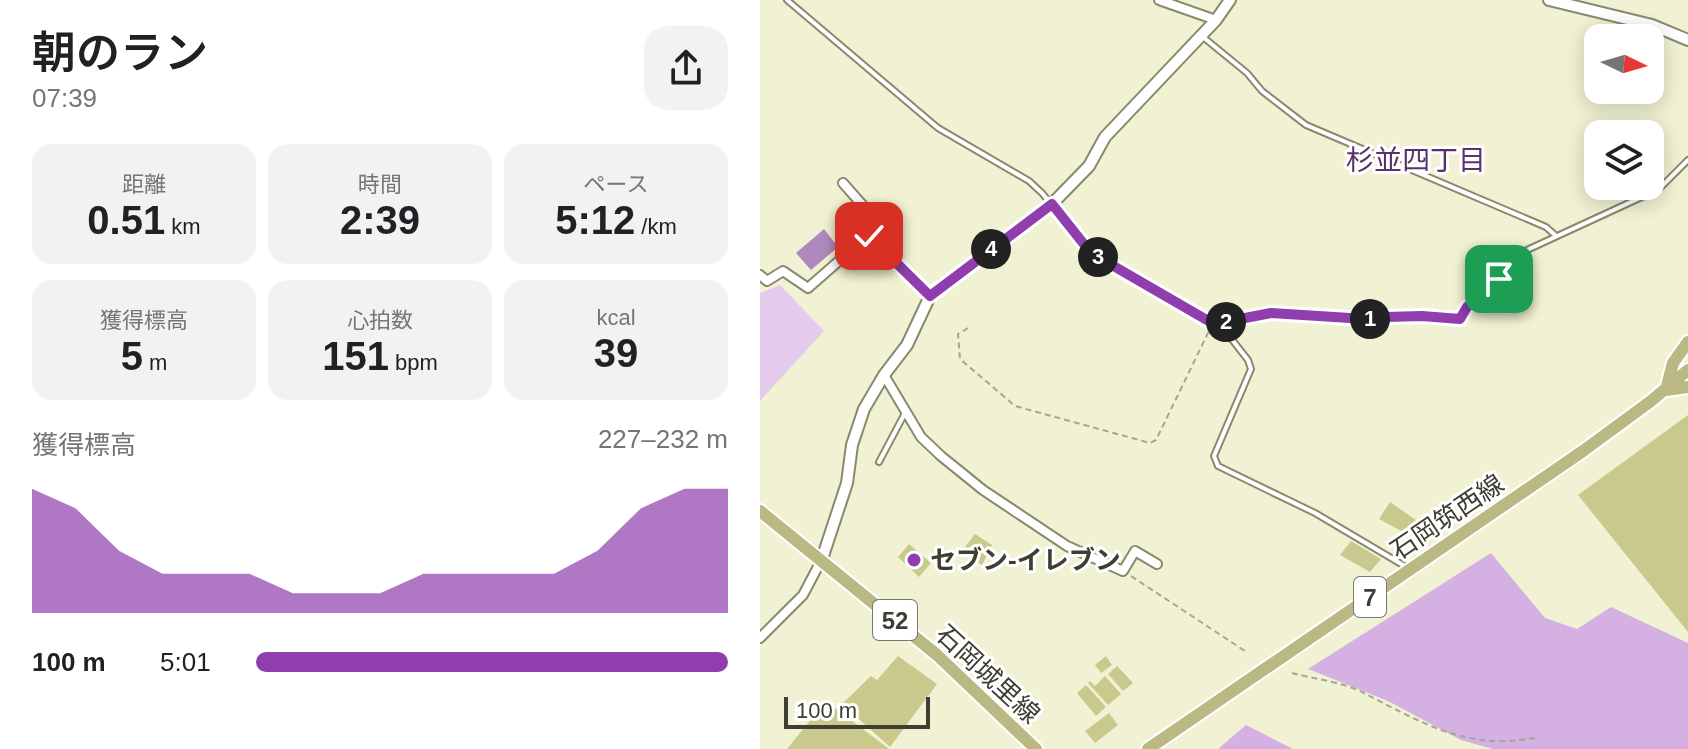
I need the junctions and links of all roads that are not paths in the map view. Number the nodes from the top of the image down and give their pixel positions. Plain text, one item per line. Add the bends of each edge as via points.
1 (787, 0) edge
2 (1159, 0) edge
3 (1230, 0) edge
4 (1549, 0) edge
5 (1216, 20) junction
6 (1201, 35) junction
7 (1688, 40) edge
8 (1688, 160) edge
9 (843, 183) dead end
10 (1052, 204) junction
11 (1555, 235) junction
12 (869, 236) junction
13 (760, 275) edge
14 (930, 296) junction
15 (1219, 323) junction
16 (1688, 342) edge
17 (1688, 370) edge
18 (884, 375) junction
19 (1688, 387) edge
20 (1666, 390) junction
21 (905, 413) junction
22 (879, 462) dead end
23 (760, 511) edge
24 (822, 559) junction
25 (1157, 564) dead end
26 (1409, 569) junction
27 (760, 638) edge
28 (1036, 749) edge
29 (1148, 749) edge

1 - 10 lane via 938,128 1029,181
2 - 5 street
3 - 5 street
4 - 7 street via 1652,25
5 - 6 street
6 - 10 street via 1105,137 1089,166
6 - 11 lane via 1306,125
8 - 11 lane via 1661,187
9 - 12 street via 880,225
10 - 14 street
10 - 15 lane via 1091,253
11 - 15 lane via 1513,260 1460,319 1271,313
12 - 13 street via 808,288 783,271 767,281
12 - 14 street
14 - 18 street via 907,345
15 - 26 lane via 1251,369 1214,456 1218,466 1315,513
16 - 20 main road via 1673,363
17 - 20 main road, 石岡筑西線 / 7
18 - 21 street
18 - 24 street via 864,409
19 - 20 main road
20 - 26 main road, 石岡筑西線 / 7
21 - 22 lane
21 - 25 street via 931,447 983,490 1067,546 1123,571 1135,551
23 - 24 main road, 石岡城里線 / 52
24 - 27 street via 803,595
24 - 28 main road, 石岡城里線 / 52 via 937,655
26 - 29 main road, 石岡筑西線 / 7

